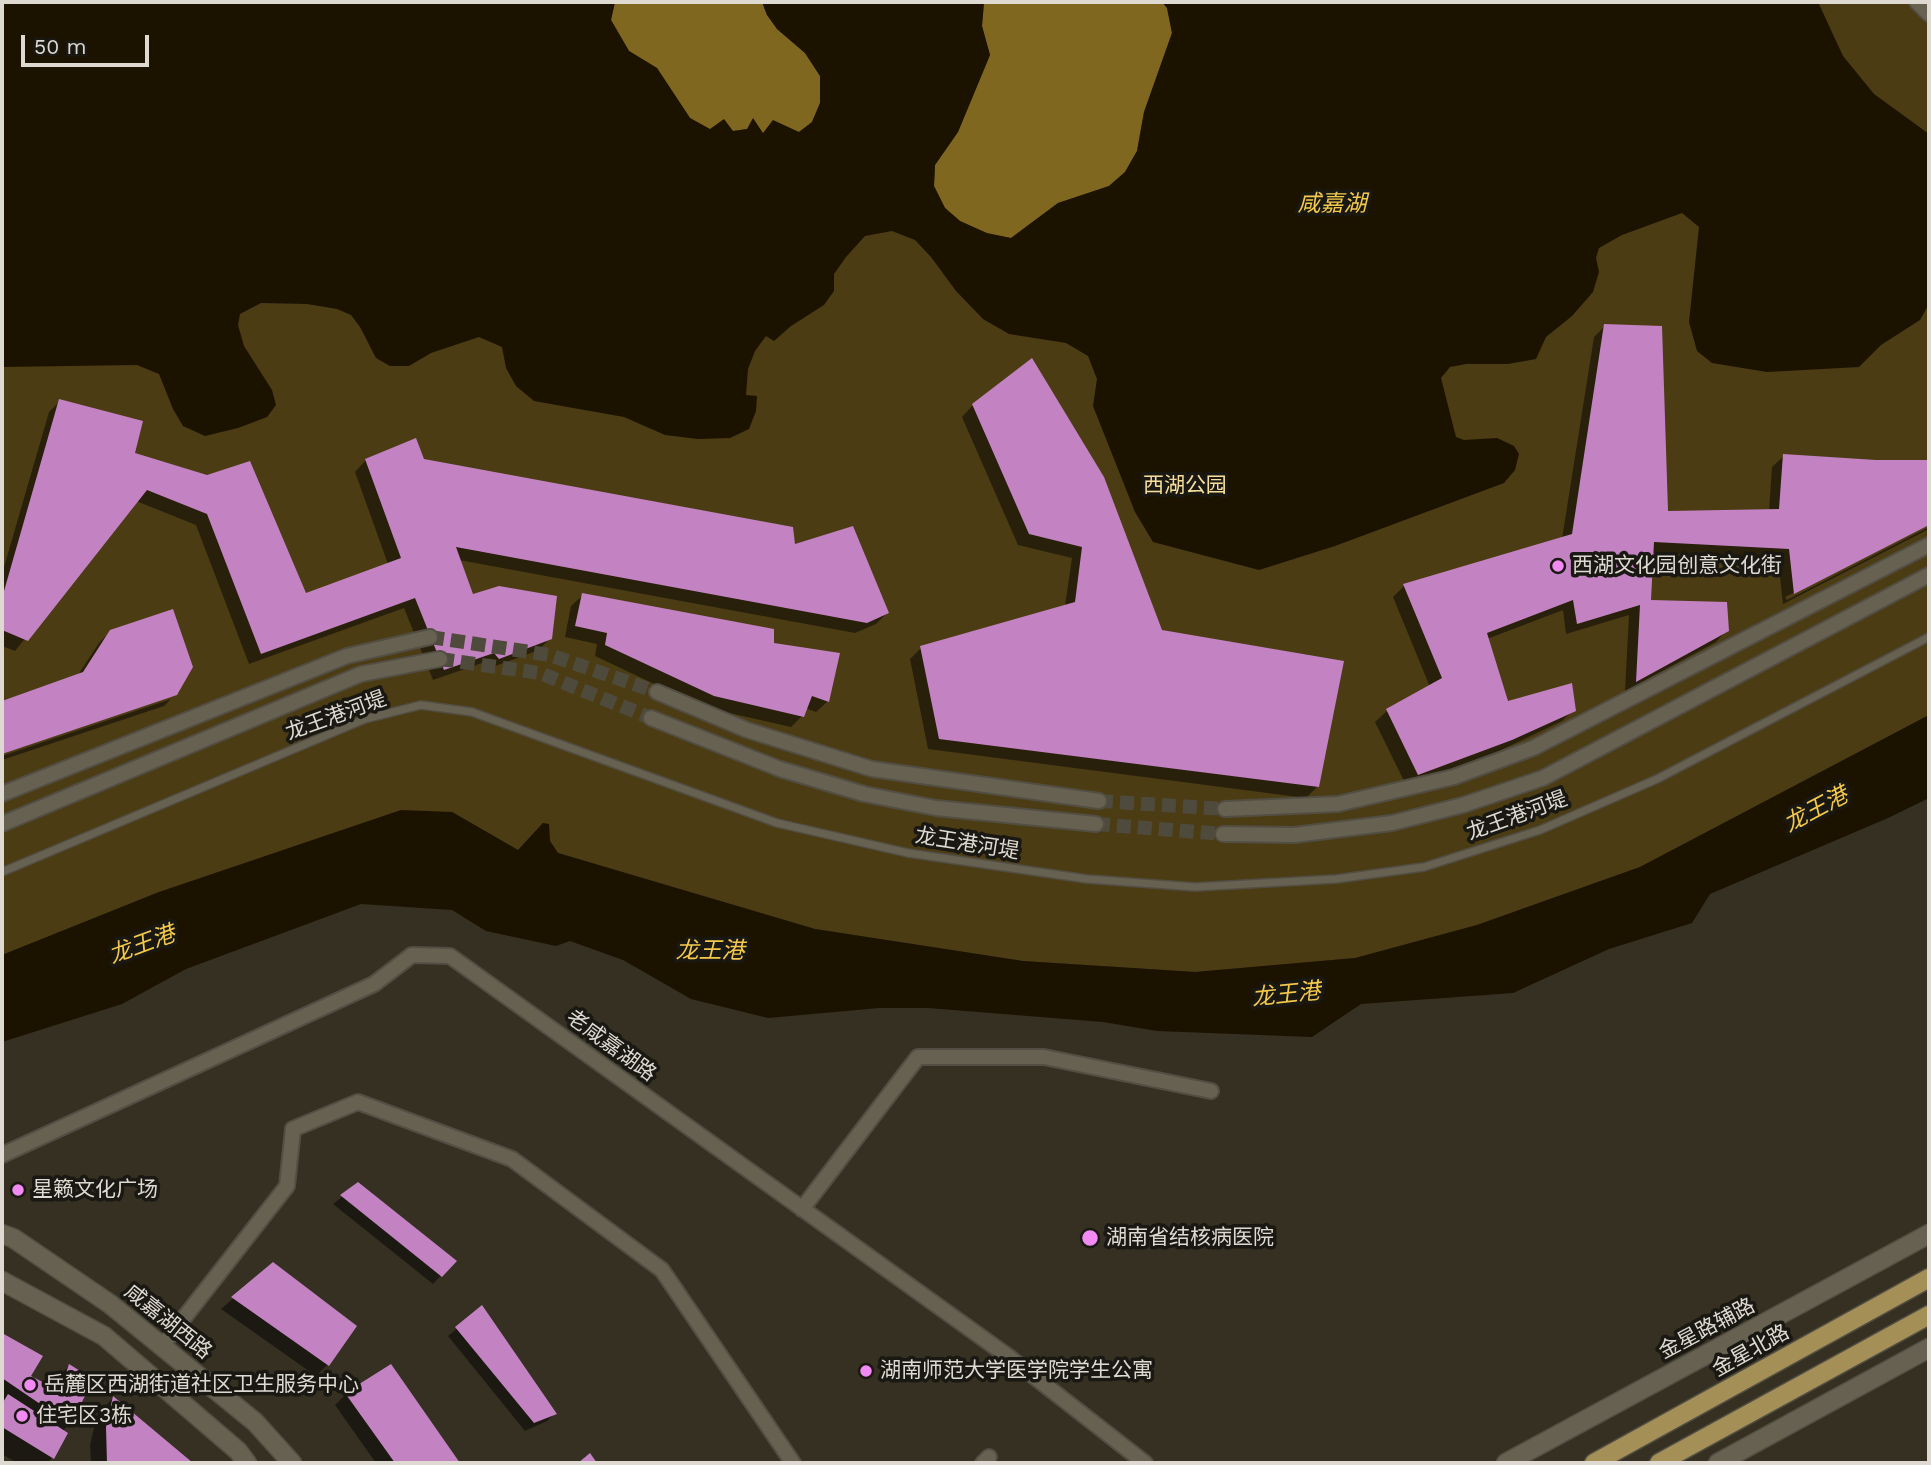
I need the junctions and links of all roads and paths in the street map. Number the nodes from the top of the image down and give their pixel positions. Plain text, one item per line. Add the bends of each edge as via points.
1 (1917, 2) edge
2 (1929, 14) edge
3 (1929, 545) edge
4 (1929, 575) edge
5 (430, 637) tunnel mouth
6 (1929, 637) edge
7 (440, 659) tunnel mouth
8 (657, 692) tunnel mouth
9 (651, 718) tunnel mouth
10 (2, 794) edge
11 (1099, 802) tunnel mouth
12 (1225, 809) tunnel mouth
13 (2, 824) edge
14 (1097, 824) tunnel mouth
15 (1223, 834) tunnel mouth
16 (2, 872) edge
17 (1211, 1091) dead end
18 (2, 1155) edge
19 (802, 1209) junction
20 (2, 1234) edge
21 (1929, 1234) edge
22 (1929, 1278) edge
23 (2, 1281) edge
24 (1929, 1315) edge
25 (162, 1346) junction
26 (1929, 1348) edge
27 (247, 1463) edge
28 (292, 1463) edge
29 (793, 1463) edge
30 (1145, 1463) edge
31 (1506, 1463) edge
32 (1594, 1463) edge
33 (1659, 1463) edge
34 (1718, 1463) edge

1 - 2 street
3 - 12 street via 1533,748 1454,777 1338,804
4 - 15 street via 1543,778 1392,823 1294,835
5 - 10 street via 347,656
6 - 16 lane, 龙王港河堤 via 1657,779 1540,830 1424,867 1336,879 1195,887 1087,879 908,853 777,823 472,712 421,705 365,719
7 - 13 street via 361,674
8 - 11 street via 747,730 872,769
9 - 14 street via 780,769 864,794 936,808
17 - 19 street via 1044,1057 918,1057
18 - 19 street, 老咸嘉湖路 via 374,984 412,955 450,956
19 - 30 street, 老咸嘉湖路 via 1009,1357
20 - 25 street, 咸嘉湖西路 via 110,1304
21 - 31 street, 金星路辅路
22 - 32 main road, 金星北路
23 - 27 street via 104,1336
24 - 33 main road
25 - 28 street, 咸嘉湖西路 via 256,1422
25 - 29 street via 287,1186 293,1129 358,1102 512,1159 662,1270
26 - 34 street

